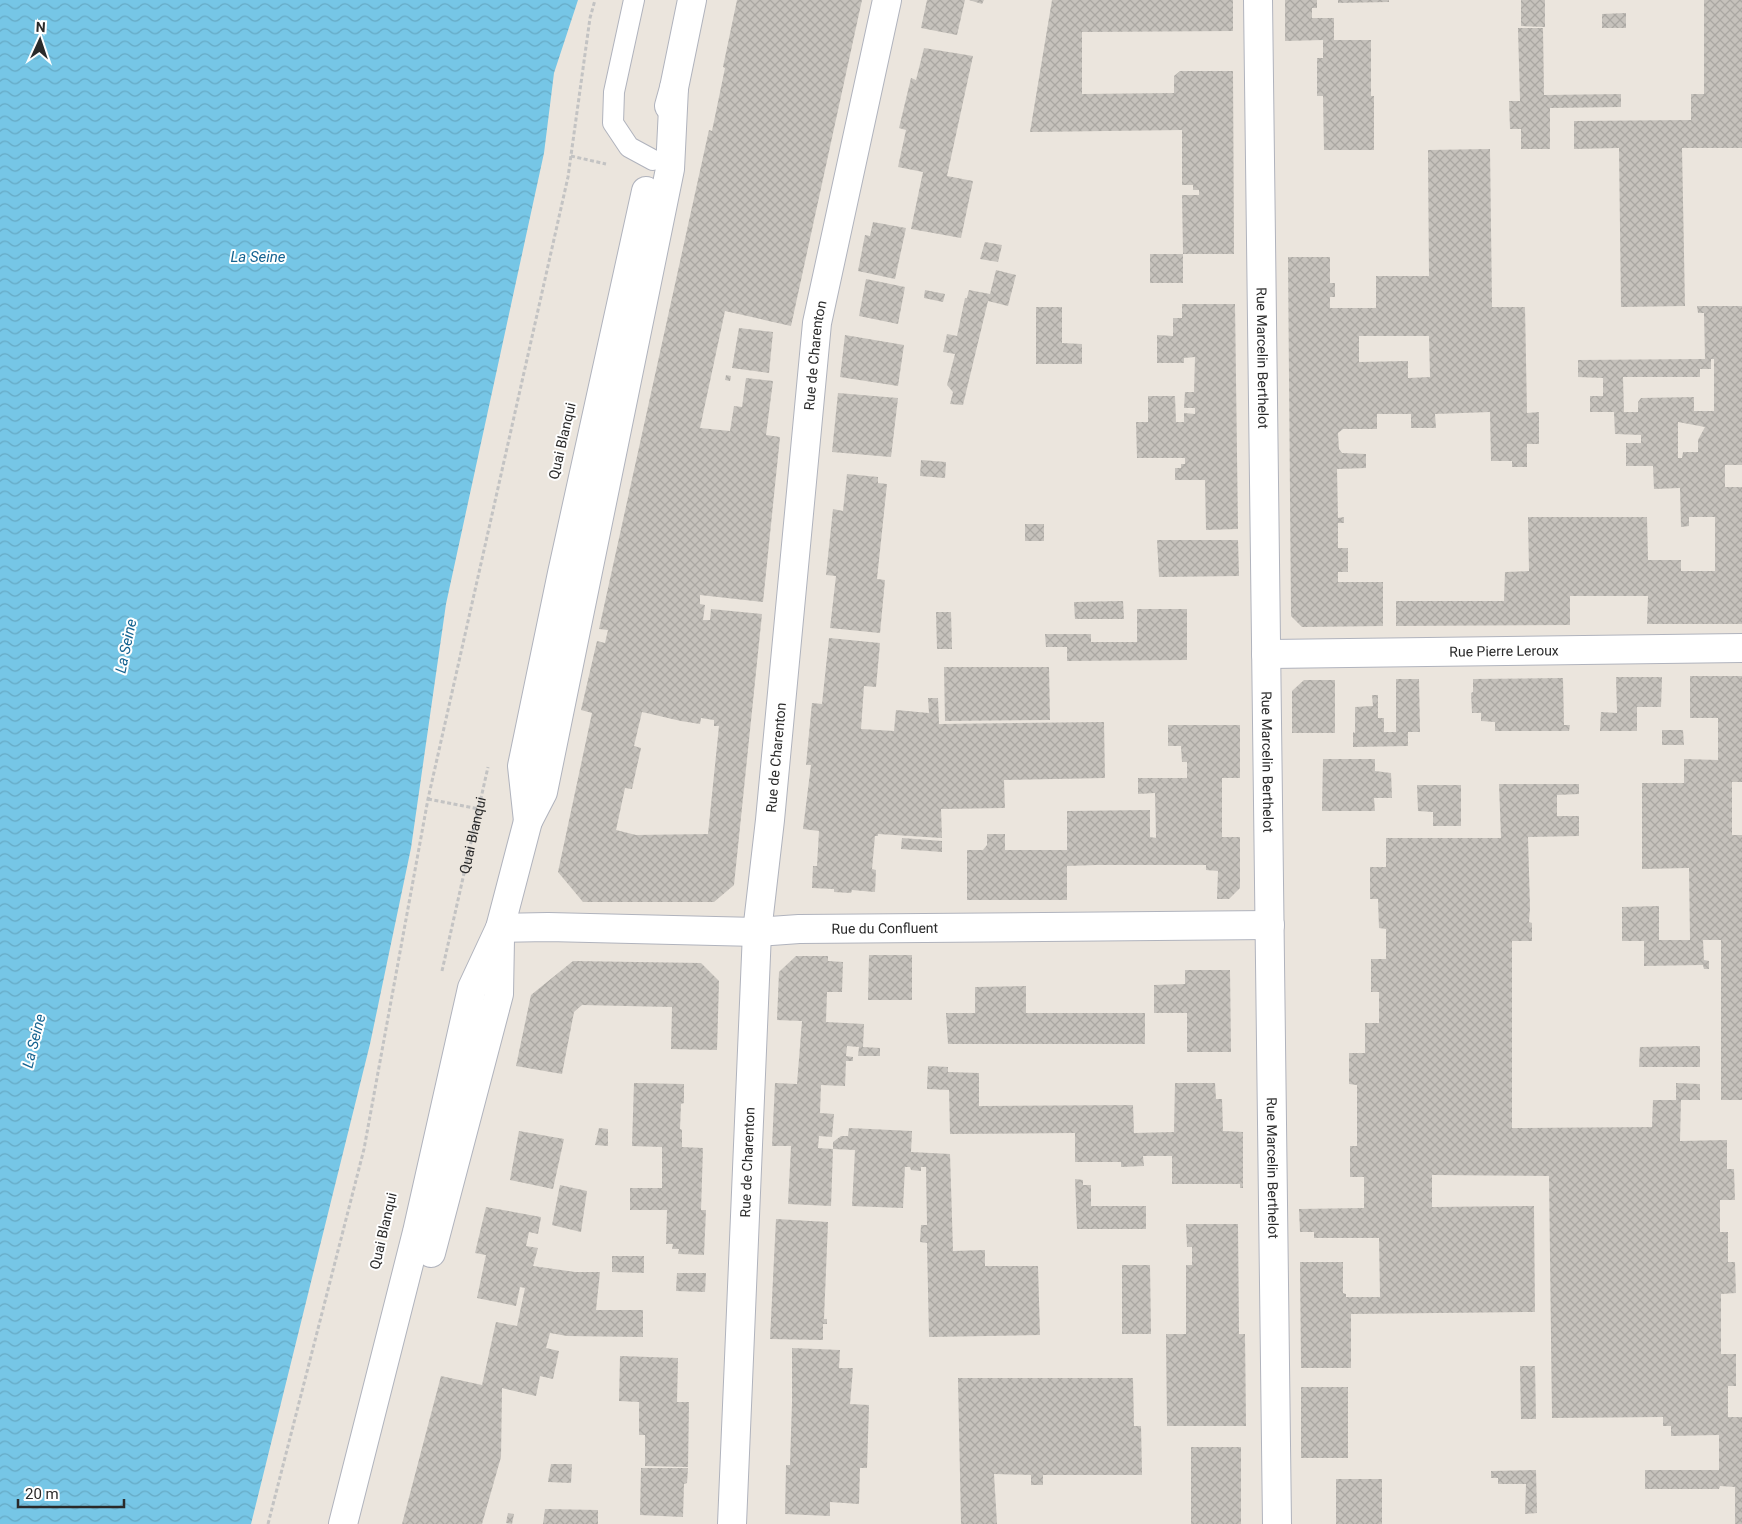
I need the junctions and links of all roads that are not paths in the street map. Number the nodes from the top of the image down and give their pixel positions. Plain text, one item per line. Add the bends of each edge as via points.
1 (634, 0) edge
2 (692, 0) edge
3 (887, 0) edge
4 (1258, 0) edge
5 (674, 88) junction
6 (653, 160) junction
7 (1742, 648) edge
8 (1266, 654) junction
9 (528, 821) junction
10 (1270, 924) junction
11 (500, 928) junction
12 (757, 932) junction
13 (343, 1524) edge
14 (362, 1524) edge
15 (732, 1524) edge
16 (1277, 1524) edge

1 - 6 lane via 614,92 613,123 629,147
2 - 5 street, Quai Blanqui
3 - 12 street, Rue de Charenton via 817,323
4 - 8 street, Rue Marcelin Berthelot
5 - 6 street, Quai Blanqui
5 - 9 street, Quai Blanqui via 670,169 543,792
6 - 9 street, Quai Blanqui via 522,766
7 - 8 street, Rue Pierre Leroux
8 - 10 street, Rue Marcelin Berthelot
9 - 11 street, Quai Blanqui
10 - 12 street, Rue du Confluent
10 - 16 street, Rue Marcelin Berthelot
11 - 12 street, Rue du Confluent
11 - 13 street, Quai Blanqui via 472,988 417,1232
11 - 14 street, Quai Blanqui via 499,994
12 - 15 street, Rue de Charenton

